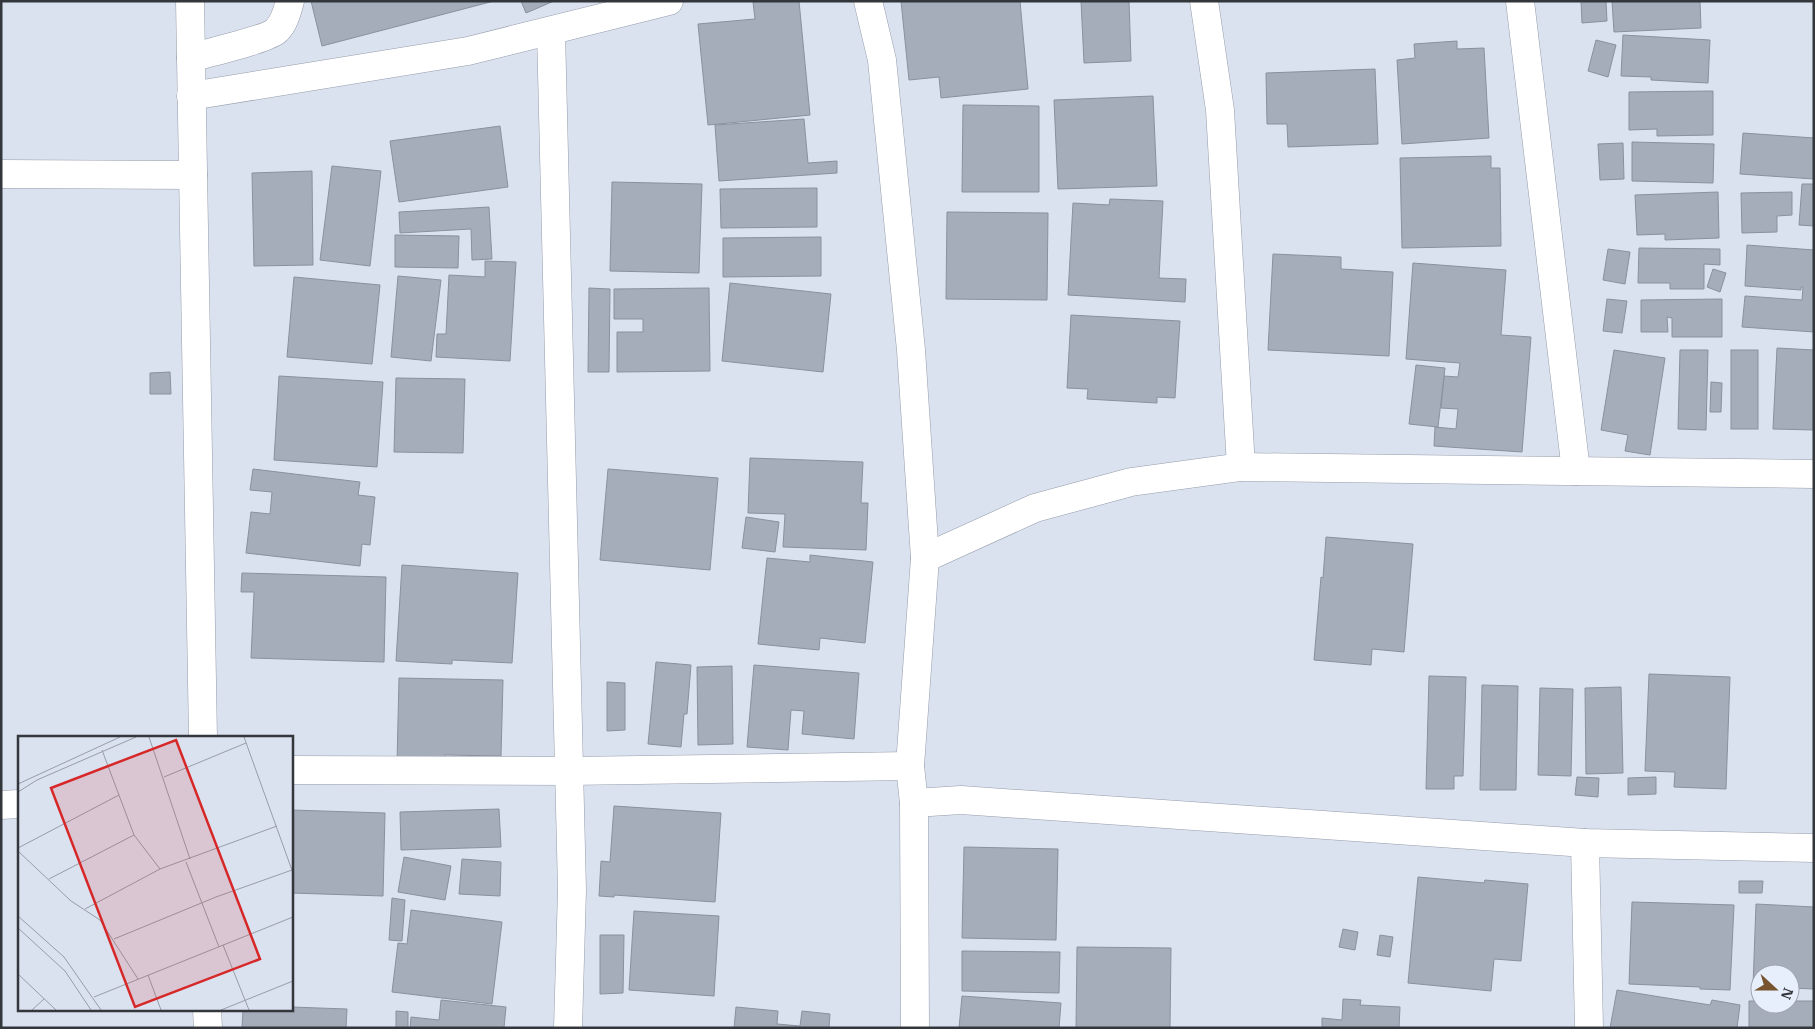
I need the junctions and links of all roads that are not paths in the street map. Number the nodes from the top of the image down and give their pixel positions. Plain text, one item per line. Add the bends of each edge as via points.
1 (190, 1) edge
2 (290, 1) edge
3 (669, 1) edge
4 (868, 1) edge
5 (1204, 1) edge
6 (1520, 1) edge
7 (551, 31) junction
8 (191, 58) junction
9 (191, 96) junction
10 (1, 174) edge
11 (193, 175) junction
12 (1241, 467) junction
13 (1576, 471) junction
14 (1814, 474) edge
15 (925, 558) junction
16 (203, 736) edge
17 (910, 766) junction
18 (292, 770) edge
19 (568, 771) junction
20 (914, 803) junction
21 (18, 804) edge
22 (1, 805) edge
23 (1585, 843) junction
24 (1814, 848) edge
25 (207, 1012) edge
26 (208, 1028) edge
27 (568, 1028) edge
28 (915, 1028) edge
29 (1589, 1028) edge

1 - 8 street
2 - 8 street via 285,19 276,31
3 - 7 street
4 - 15 street via 883,70 911,350
5 - 12 street via 1220,110
6 - 13 street
7 - 9 street via 468,51
7 - 19 street
8 - 9 street
9 - 11 street
10 - 11 street
11 - 16 street
12 - 13 street
12 - 15 street via 1131,482 1035,508
13 - 14 street
15 - 17 street
17 - 19 street
17 - 20 street
18 - 19 street
19 - 27 street via 572,890
20 - 23 street via 961,800
20 - 28 street
21 - 22 street
23 - 24 street
23 - 29 street
25 - 26 street

